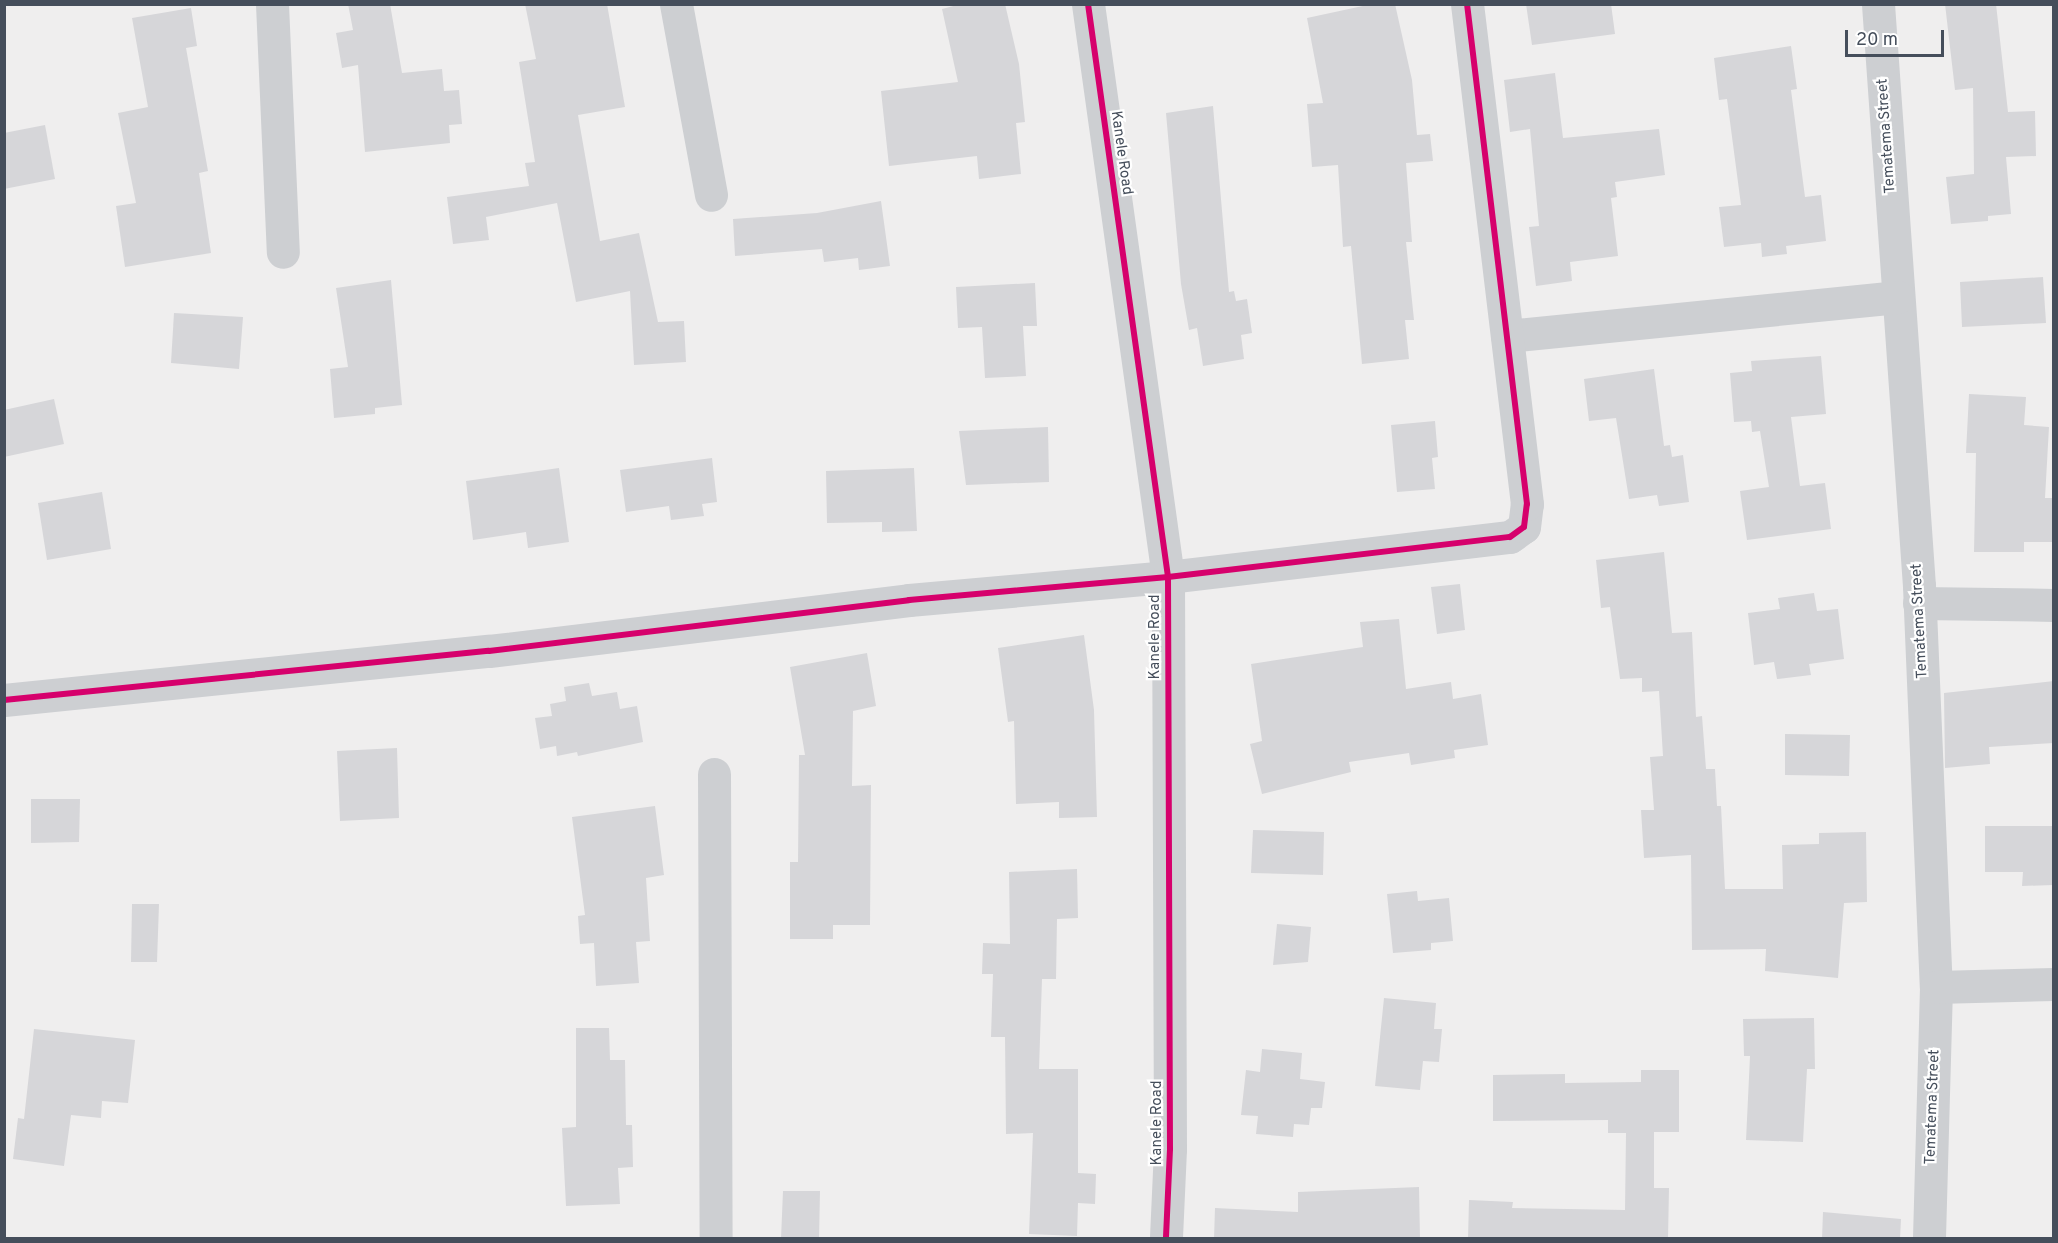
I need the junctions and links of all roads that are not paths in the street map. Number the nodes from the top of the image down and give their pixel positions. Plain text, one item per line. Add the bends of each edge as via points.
1 (272, 4) edge
2 (676, 4) edge
3 (1088, 4) edge
4 (1467, 4) edge
5 (1878, 4) edge
6 (711, 195) dead end
7 (283, 252) dead end
8 (1898, 297) junction
9 (1507, 336) junction
10 (1168, 577) junction
11 (1919, 603) junction
12 (2054, 605) edge
13 (4, 700) edge
14 (714, 774) dead end
15 (2054, 984) edge
16 (1936, 987) junction
17 (716, 1239) edge
18 (1166, 1239) edge
19 (1929, 1239) edge

1 - 7 street
2 - 6 street
3 - 10 street, Kanele Road
4 - 9 street
5 - 8 street, Tematema Street
8 - 9 street
8 - 11 street, Tematema Street
9 - 10 street via 1527,504 1524,527 1510,537
10 - 13 street via 909,600 489,651
10 - 18 street, Kanele Road via 1170,1149
11 - 12 street
11 - 16 street, Tematema Street
14 - 17 street
15 - 16 street
16 - 19 street, Tematema Street

